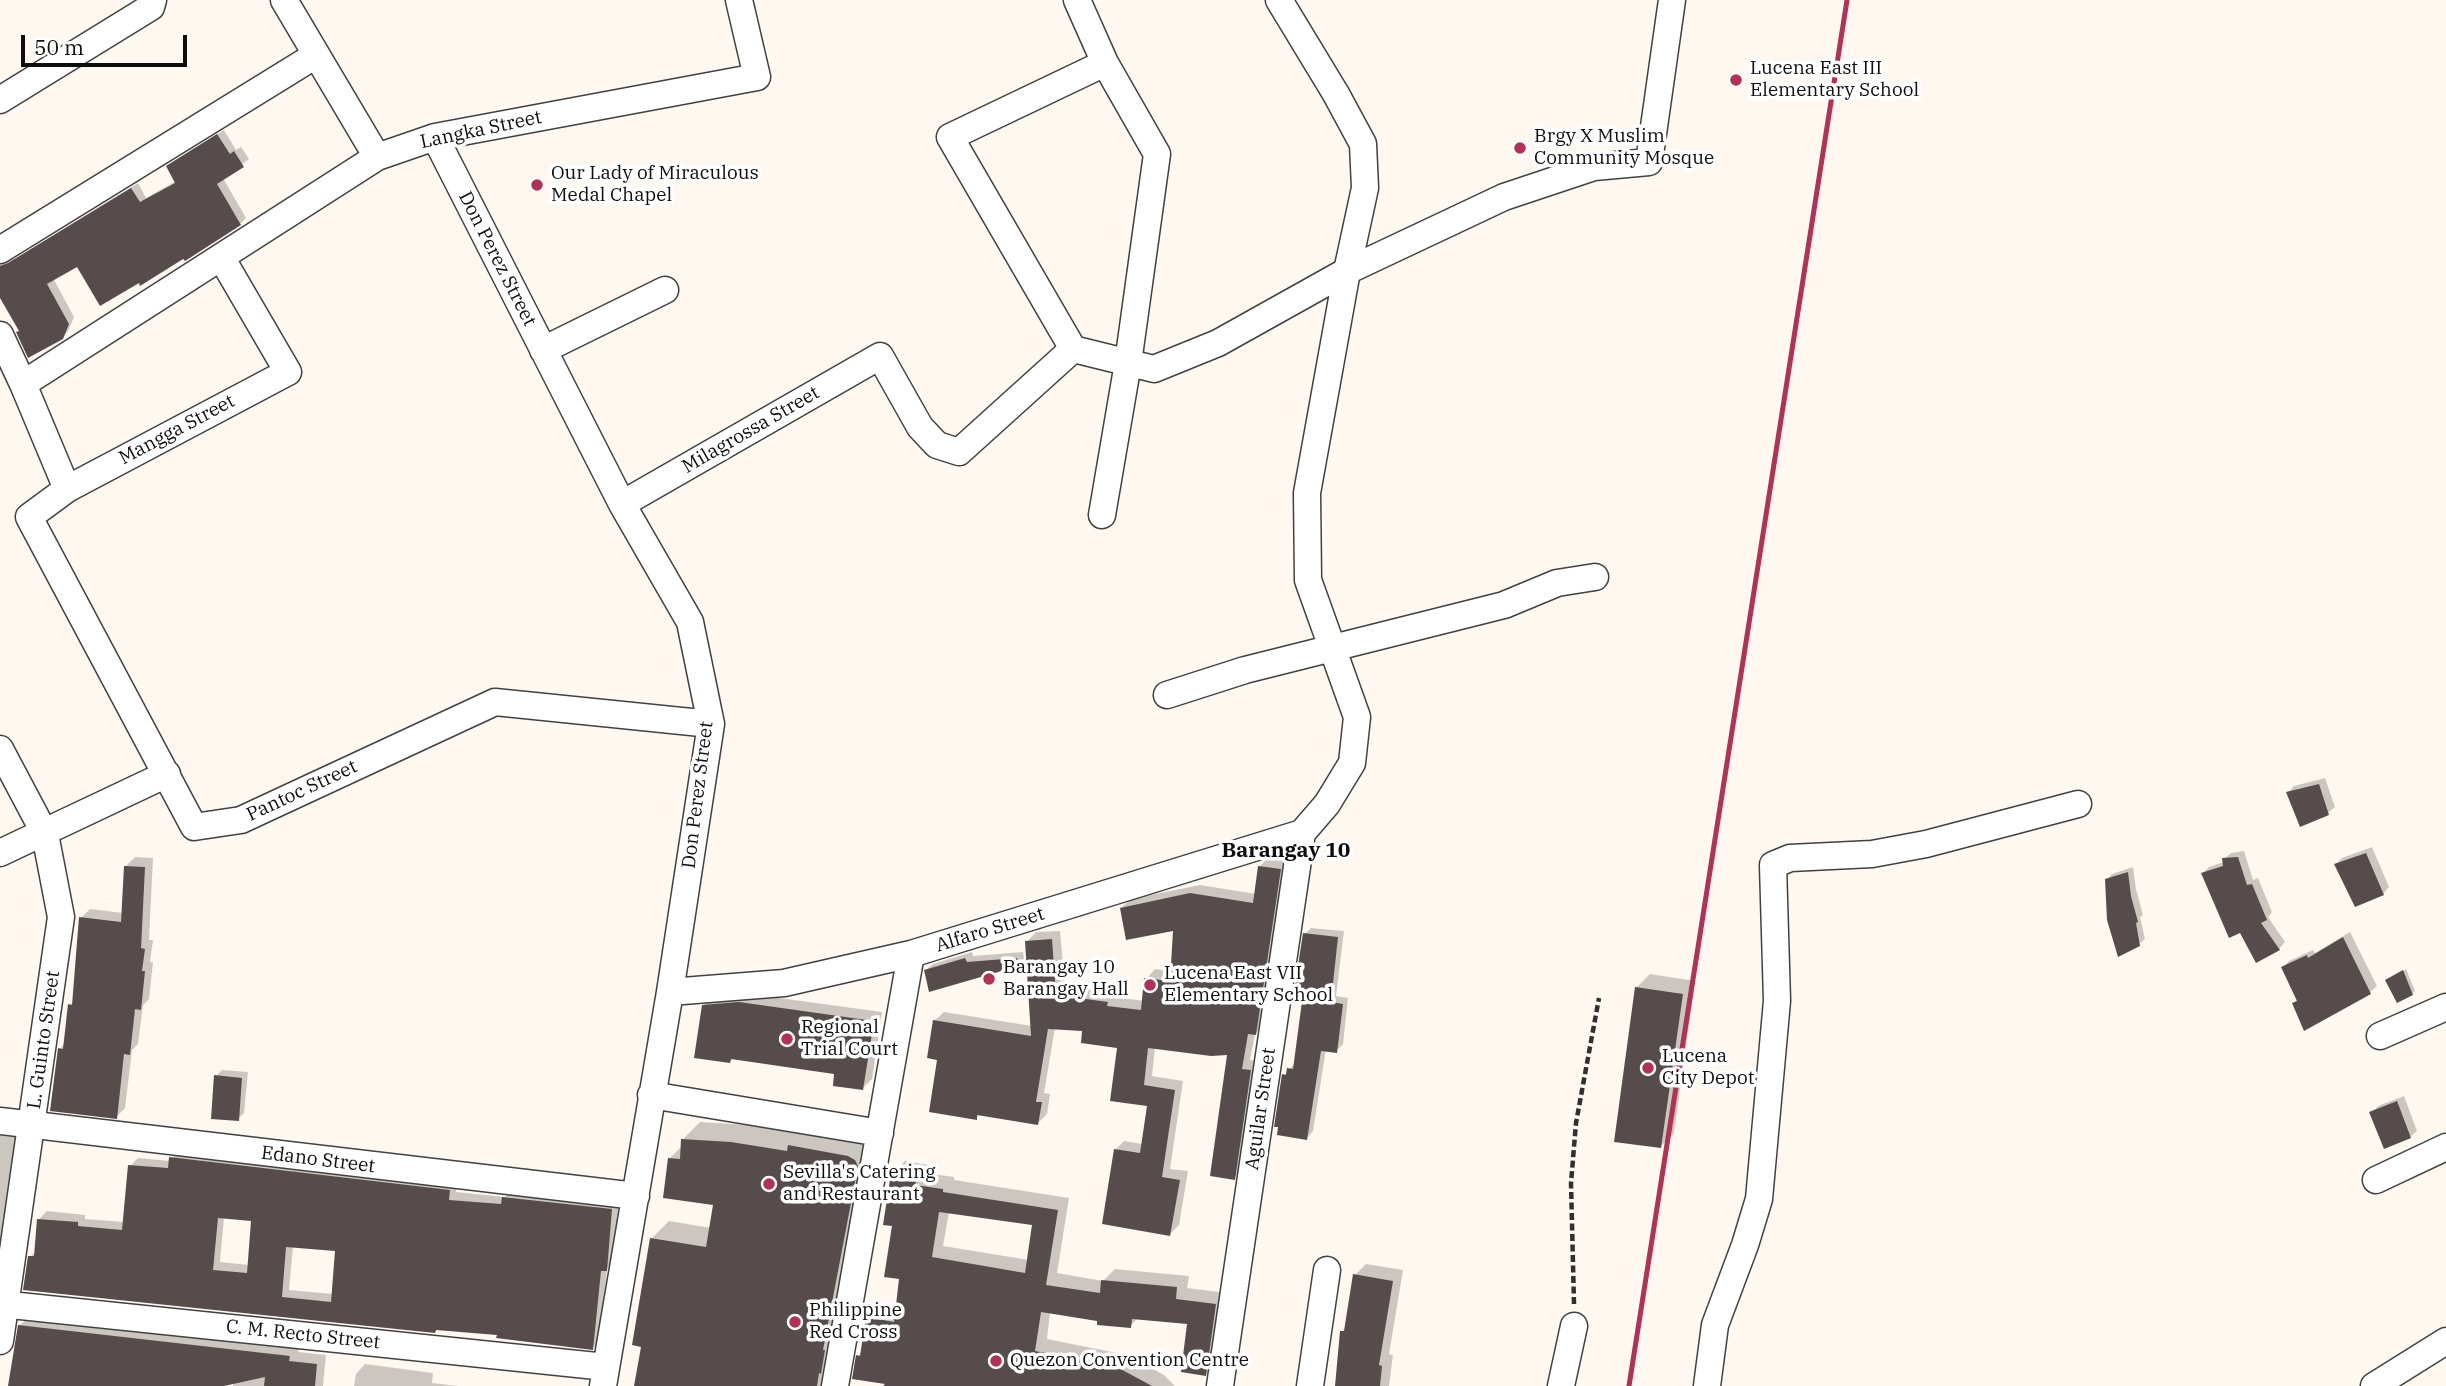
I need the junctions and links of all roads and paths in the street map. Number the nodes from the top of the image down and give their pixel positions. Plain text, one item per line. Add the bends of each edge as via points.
1 (153, 0) edge
2 (284, 0) edge
3 (739, 0) edge
4 (1077, 0) edge
5 (1279, 0) edge
6 (1672, 0) edge
7 (316, 55) junction
8 (1105, 63) junction
9 (0, 100) edge
10 (435, 137) junction
11 (377, 158) junction
12 (0, 250) edge
13 (221, 257) junction
14 (1347, 271) junction
15 (665, 289) dead end
16 (0, 335) edge
17 (1073, 349) junction
18 (543, 350) junction
19 (1128, 363) junction
20 (23, 384) junction
21 (67, 489) junction
22 (622, 504) junction
23 (1102, 515) dead end
24 (1595, 577) dead end
25 (1334, 649) junction
26 (1167, 695) dead end
27 (711, 724) junction
28 (0, 749) edge
29 (167, 774) junction
30 (2078, 804) dead end
31 (1303, 833) junction
32 (45, 834) junction
33 (0, 853) edge
34 (911, 954) junction
35 (670, 992) junction
36 (1598, 998) dead end
37 (2446, 1007) edge
38 (2380, 1036) dead end
39 (651, 1095) junction
40 (0, 1121) edge
41 (32, 1127) junction
42 (880, 1133) junction
43 (2446, 1147) edge
44 (2376, 1180) dead end
45 (636, 1196) junction
46 (1327, 1270) dead end
47 (3, 1304) edge
48 (1574, 1326) joint
49 (0, 1341) edge
50 (2446, 1341) edge
51 (604, 1377) edge
52 (2381, 1384) edge
53 (835, 1386) edge
54 (1220, 1386) edge
55 (1310, 1386) edge
56 (1562, 1386) edge
57 (1707, 1386) edge

1 - 9 street via 151,7
2 - 7 street
3 - 10 street, Langka Street via 757,77
4 - 8 street
5 - 14 street via 1363,144 1365,188
6 - 14 street via 1649,162 1594,167 1504,197
7 - 11 street
7 - 12 street
8 - 17 street via 950,137
8 - 19 street via 1157,154
10 - 11 street, Langka Street
10 - 18 street, Don Perez Street
11 - 13 street, Langka Street
13 - 20 street, Langka Street
13 - 21 street, Mangga Street via 288,372
14 - 19 street via 1218,343 1154,369
14 - 25 street via 1307,493 1308,580
15 - 18 street
16 - 20 street
17 - 19 street
17 - 22 street, Milagrossa Street via 959,452 937,445 920,427 880,356
18 - 22 street, Don Perez Street
19 - 23 street
20 - 21 street
21 - 29 street, Pantoc Street via 29,517
22 - 27 street, Don Perez Street via 690,622
24 - 25 street via 1557,583 1504,605
25 - 26 street
25 - 31 street via 1357,717 1352,763
27 - 29 street, Pantoc Street via 495,702 241,820 194,827
27 - 35 street, Don Perez Street
28 - 32 street, L. Guinto Street
29 - 32 street
30 - 57 street via 1926,844 1872,854 1790,859 1773,865 1777,1000 1759,1199 1715,1325
31 - 34 street, Alfaro Street
31 - 54 street, Aguilar Street
32 - 33 street
32 - 41 street, L. Guinto Street via 61,917
34 - 35 street, Alfaro Street via 784,983
34 - 42 street
35 - 39 street, Don Perez Street
36 - 48 path via 1572,1171
37 - 38 street
39 - 42 street
39 - 45 street, Don Perez Street
40 - 41 street, Edano Street
41 - 45 street, Edano Street
41 - 47 street, L. Guinto Street
42 - 53 street
43 - 44 street
45 - 51 street, Don Perez Street
46 - 55 street
47 - 49 street, L. Guinto Street
47 - 51 street, C. M. Recto Street
48 - 56 street
50 - 52 street

